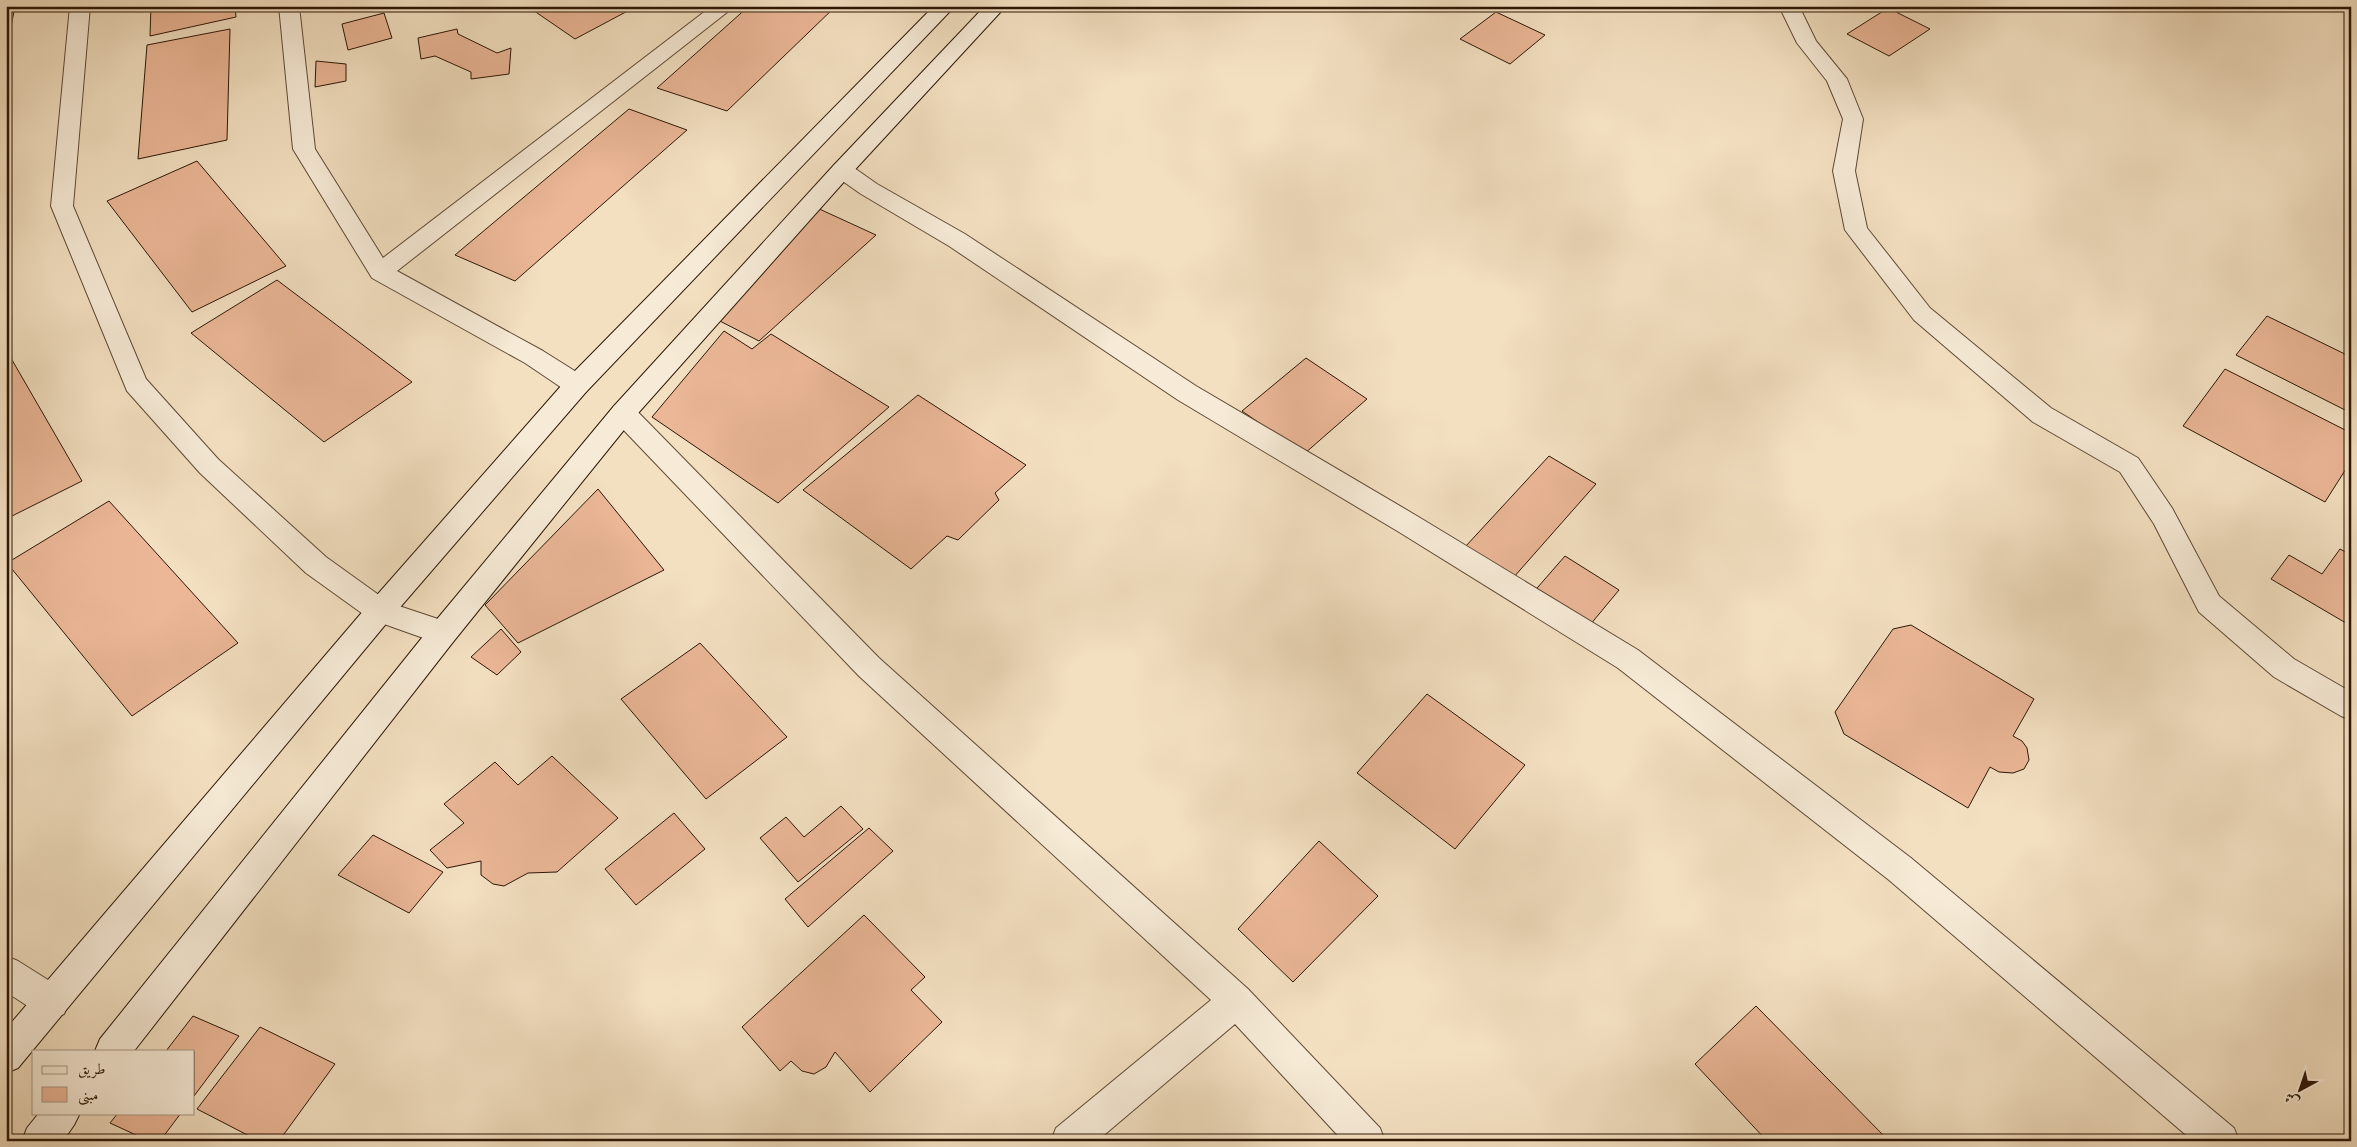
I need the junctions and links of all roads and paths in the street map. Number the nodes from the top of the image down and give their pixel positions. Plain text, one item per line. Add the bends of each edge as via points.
1 (80, 6) edge
2 (289, 6) edge
3 (725, 6) edge
4 (945, 6) edge
5 (996, 6) edge
6 (1789, 6) edge
7 (842, 170) junction
8 (380, 272) junction
9 (577, 385) junction
10 (623, 413) junction
11 (380, 611) junction
12 (443, 632) junction
13 (2351, 706) edge
14 (6, 973) edge
15 (1236, 1001) junction
16 (52, 1002) junction
17 (113, 1050) edge
18 (6, 1056) edge
19 (61, 1114) edge
20 (40, 1141) edge
21 (1069, 1141) edge
22 (1367, 1141) edge
23 (2221, 1141) edge

1 - 11 street via 62,206 136,384 209,466 316,565
2 - 8 street via 304,149
3 - 8 street
4 - 9 street
5 - 7 street
6 - 13 street via 1808,43 1837,79 1853,119 1844,171 1856,230 1922,314 2042,415 2129,465 2163,516 2209,604 2284,668
7 - 10 street
7 - 23 street via 957,240 1187,393 1628,659 1900,869
8 - 9 street via 534,357
9 - 11 street
10 - 12 street
10 - 15 street via 869,667
11 - 12 street
11 - 16 street
12 - 17 street
14 - 16 street
15 - 21 street
15 - 22 street
16 - 18 street
19 - 20 street

